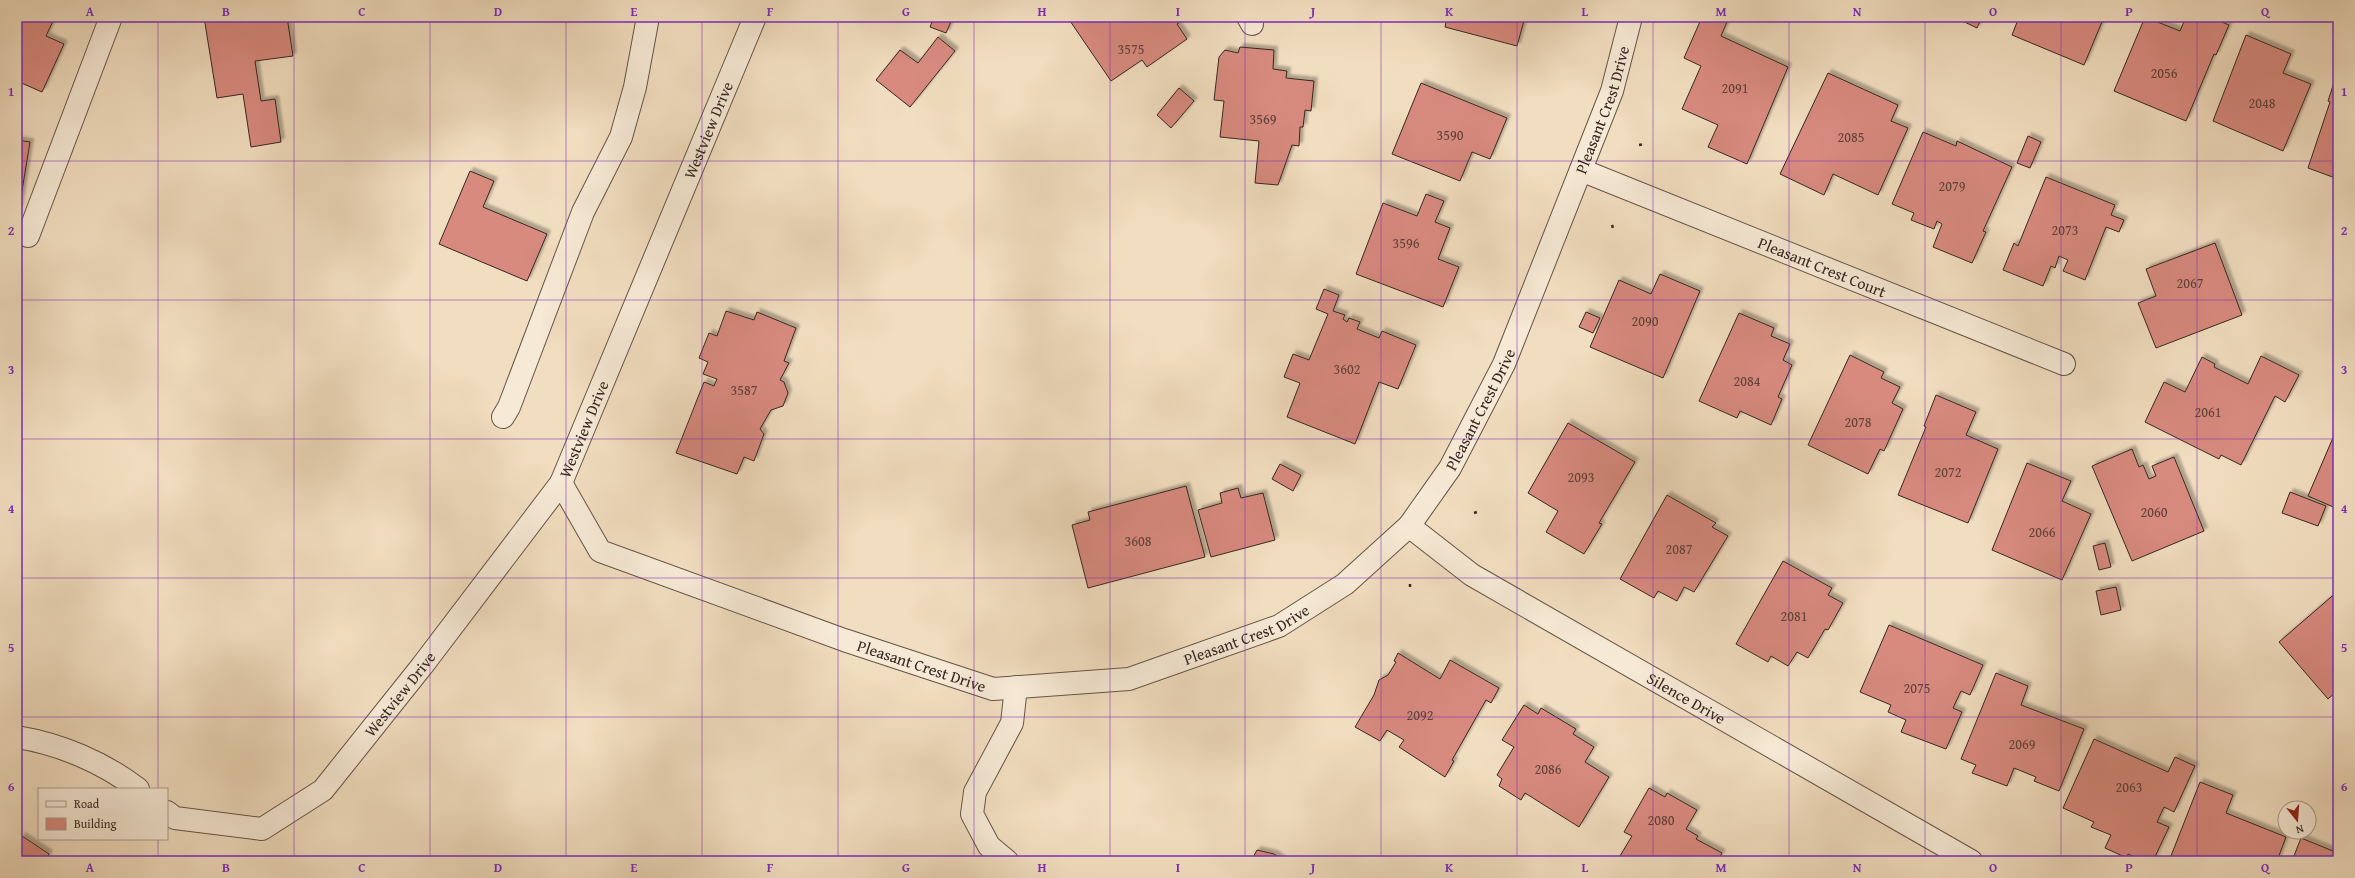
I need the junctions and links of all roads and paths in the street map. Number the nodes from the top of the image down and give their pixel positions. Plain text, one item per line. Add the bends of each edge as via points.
1 (111, 17) edge
2 (648, 17) edge
3 (755, 17) edge
4 (1631, 17) edge
5 (1644, 144) dead end
6 (1639, 145) dead end
7 (1581, 170) junction
8 (28, 236) dead end
9 (2064, 364) dead end
10 (503, 417) dead end
11 (561, 482) junction
12 (1409, 526) junction
13 (1410, 584) dead end
14 (1410, 589) dead end
15 (1016, 687) junction
16 (17, 736) edge
17 (137, 788) edge
18 (168, 813) edge
19 (1007, 861) edge
20 (1970, 861) edge

1 - 8 street
2 - 10 street via 635,87 621,137 583,212
3 - 11 street, Westview Drive
4 - 7 street, Pleasant Crest Drive via 1612,91
5 - 6 path
7 - 9 street, Pleasant Crest Court
7 - 12 street, Pleasant Crest Drive via 1504,364 1450,468
11 - 15 street, Pleasant Crest Drive via 600,551 844,640 994,689
11 - 18 street, Westview Drive via 422,666 323,790 262,829 175,818
12 - 15 street, Pleasant Crest Drive via 1345,584 1279,626 1129,679
12 - 20 street, Silence Drive via 1472,575
13 - 14 path
15 - 19 street via 1012,723 975,792 972,814 989,846
16 - 17 street via 46,742 117,773

